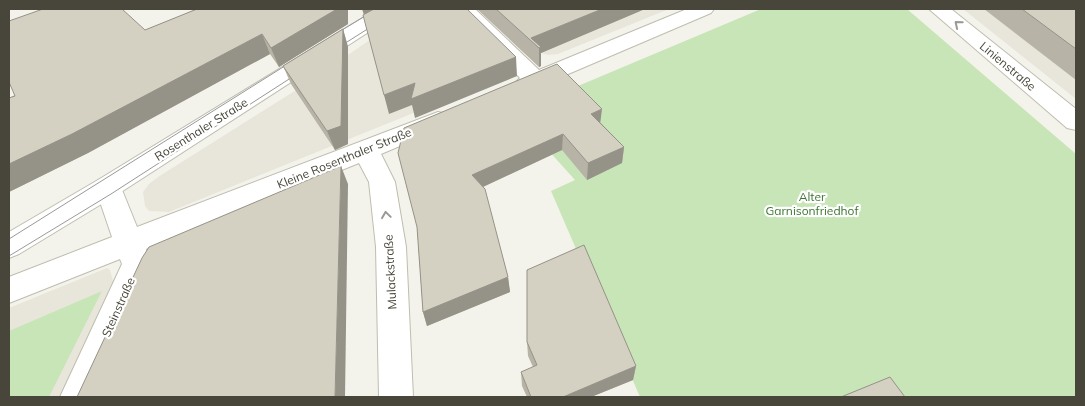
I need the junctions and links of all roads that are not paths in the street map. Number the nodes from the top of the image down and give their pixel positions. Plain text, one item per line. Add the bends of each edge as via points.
1 (391, 9) edge
2 (464, 9) edge
3 (704, 9) edge
4 (939, 9) edge
5 (535, 80) junction
6 (509, 91) edge
7 (455, 113) edge
8 (1076, 122) edge
9 (366, 150) junction
10 (108, 187) junction
11 (128, 242) junction
12 (9, 246) edge
13 (9, 290) edge
14 (77, 397) edge
15 (396, 397) edge

1 - 10 street, Rosenthaler Straße
2 - 5 street
3 - 5 street
8 -> 4 street, Linienstraße
5 - 6 street
7 - 9 street, Kleine Rosenthaler Straße
9 - 11 street, Kleine Rosenthaler Straße
15 -> 9 street, Mulackstraße via 391,247 382,182
10 - 11 street, Steinstraße
10 - 12 street, Rosenthaler Straße
11 - 13 street, Kleine Rosenthaler Straße
11 - 14 street, Steinstraße via 137,264

